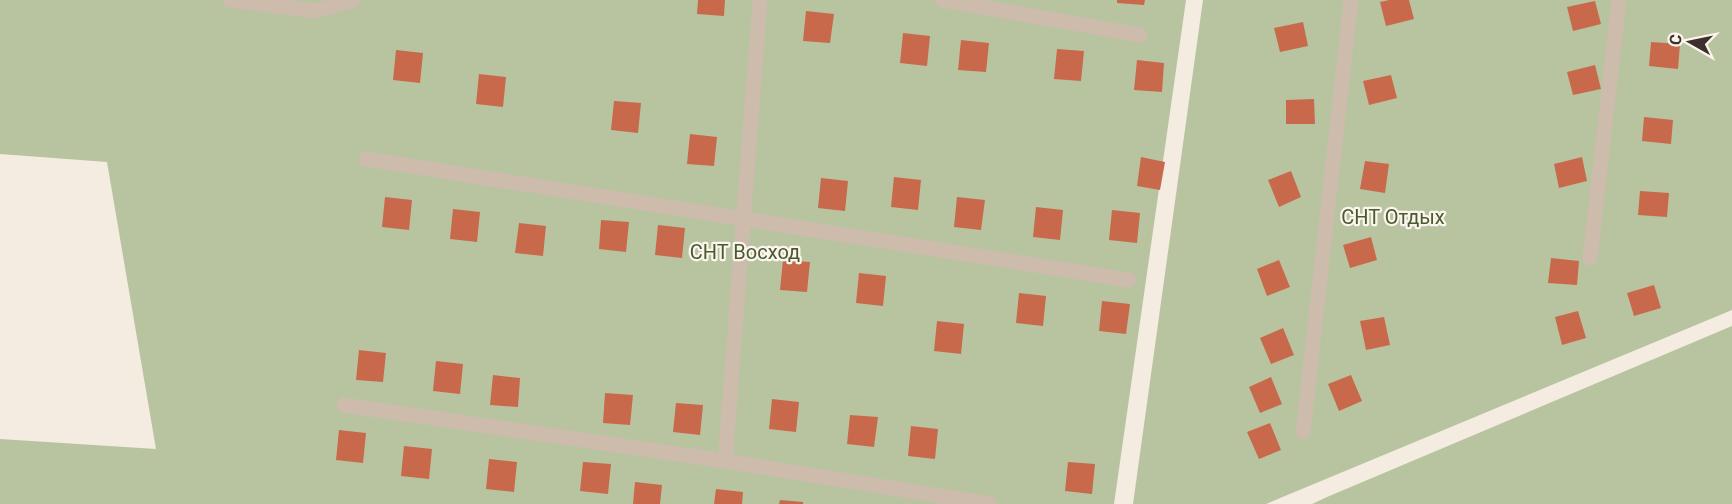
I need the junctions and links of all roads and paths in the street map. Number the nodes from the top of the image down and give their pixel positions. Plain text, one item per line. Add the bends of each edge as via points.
1 (230, 0) edge
2 (353, 0) edge
3 (760, 0) edge
4 (942, 0) edge
5 (1351, 0) edge
6 (1619, 0) edge
7 (1140, 35) dead end
8 (366, 159) dead end
9 (743, 220) junction
10 (1590, 258) dead end
11 (1129, 280) dead end
12 (344, 405) dead end
13 (1304, 432) dead end
14 (724, 461) junction
15 (990, 504) edge

1 - 2 street via 315,11
3 - 9 street
4 - 7 street
5 - 13 street
6 - 10 street
8 - 9 street
9 - 11 street
9 - 14 street
12 - 14 street
14 - 15 street

